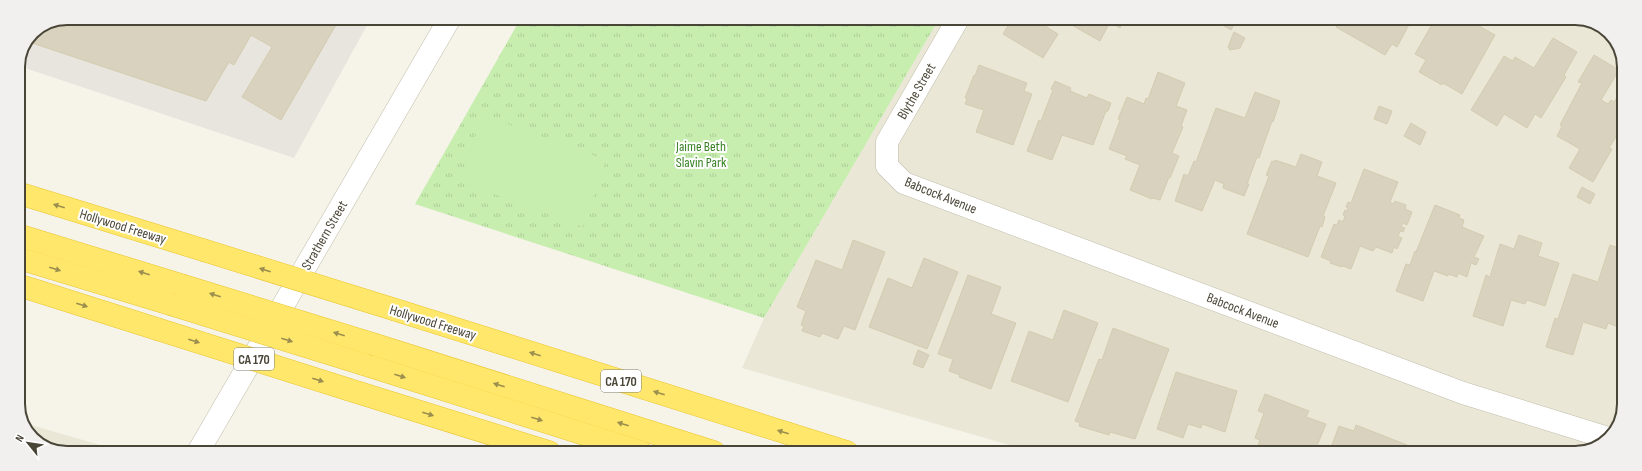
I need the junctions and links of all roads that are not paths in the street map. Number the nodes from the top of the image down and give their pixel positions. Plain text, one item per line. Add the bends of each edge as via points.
1 (446, 25) edge
2 (955, 25) edge
3 (887, 166) joint
4 (25, 195) edge
5 (25, 237) edge
6 (25, 260) edge
7 (25, 287) edge
8 (1602, 436) edge
9 (201, 446) edge
10 (530, 446) edge
11 (622, 446) edge
12 (695, 446) edge
13 (828, 446) edge

1 - 9 street, Strathern Street
2 - 3 street, Blythe Street via 887,142
3 - 8 street, Babcock Avenue via 904,183 1463,393
13 -> 4 highway, Hollywood Freeway / CA 170, bridge
12 -> 5 highway, bridge
6 -> 11 highway, bridge
7 -> 10 highway, CA 170, bridge

